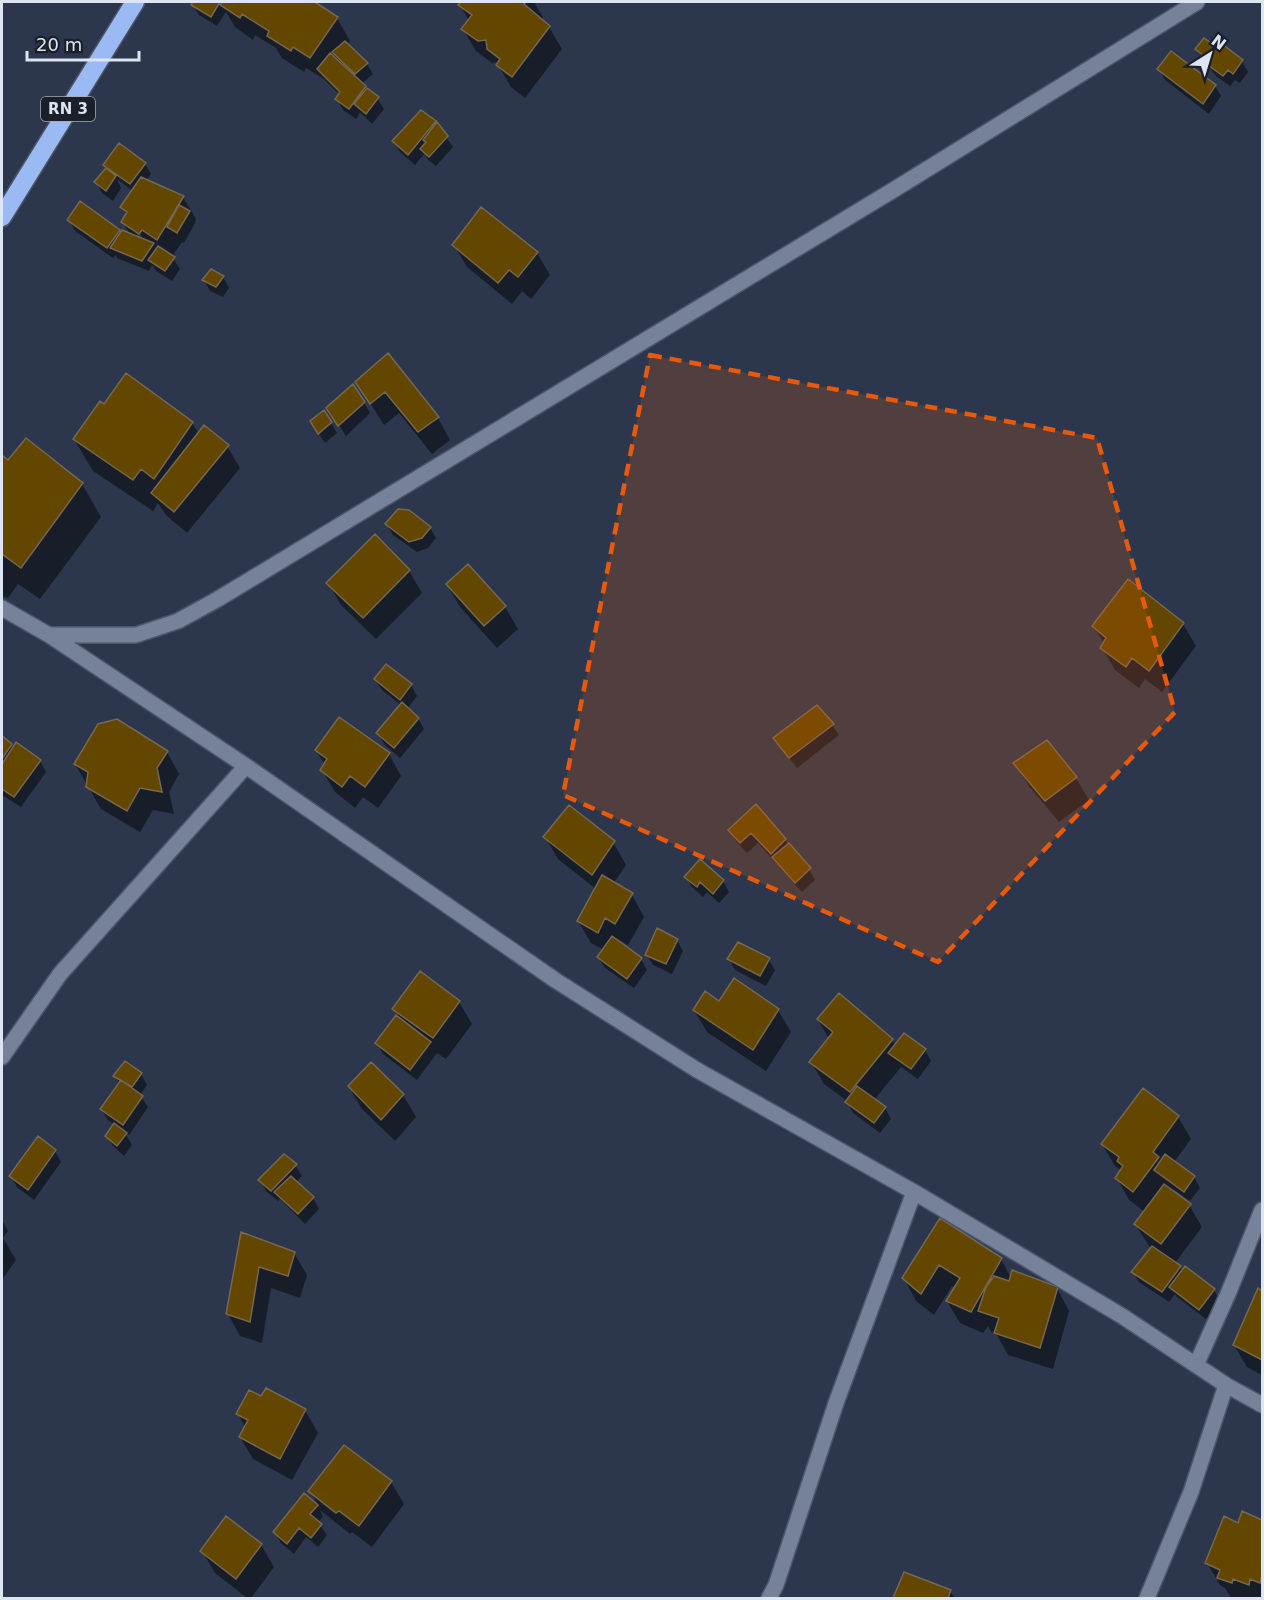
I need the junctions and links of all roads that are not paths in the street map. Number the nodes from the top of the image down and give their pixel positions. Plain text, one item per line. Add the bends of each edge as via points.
1 (135, 2) edge
2 (1197, 2) edge
3 (2, 217) edge
4 (2, 608) edge
5 (49, 635) junction
6 (246, 766) junction
7 (2, 1057) edge
8 (914, 1192) junction
9 (1263, 1210) edge
10 (1196, 1365) junction
11 (1226, 1385) junction
12 (1263, 1405) edge
13 (769, 1599) edge
14 (1147, 1599) edge

1 - 3 highway, RN 3
2 - 5 street via 218,599 178,621 136,635
4 - 5 street
5 - 6 street
6 - 7 street via 60,974
6 - 8 street via 555,980 697,1070
8 - 10 street via 1122,1316
8 - 13 street
9 - 10 street
10 - 11 street
11 - 12 street
11 - 14 street via 1191,1492

